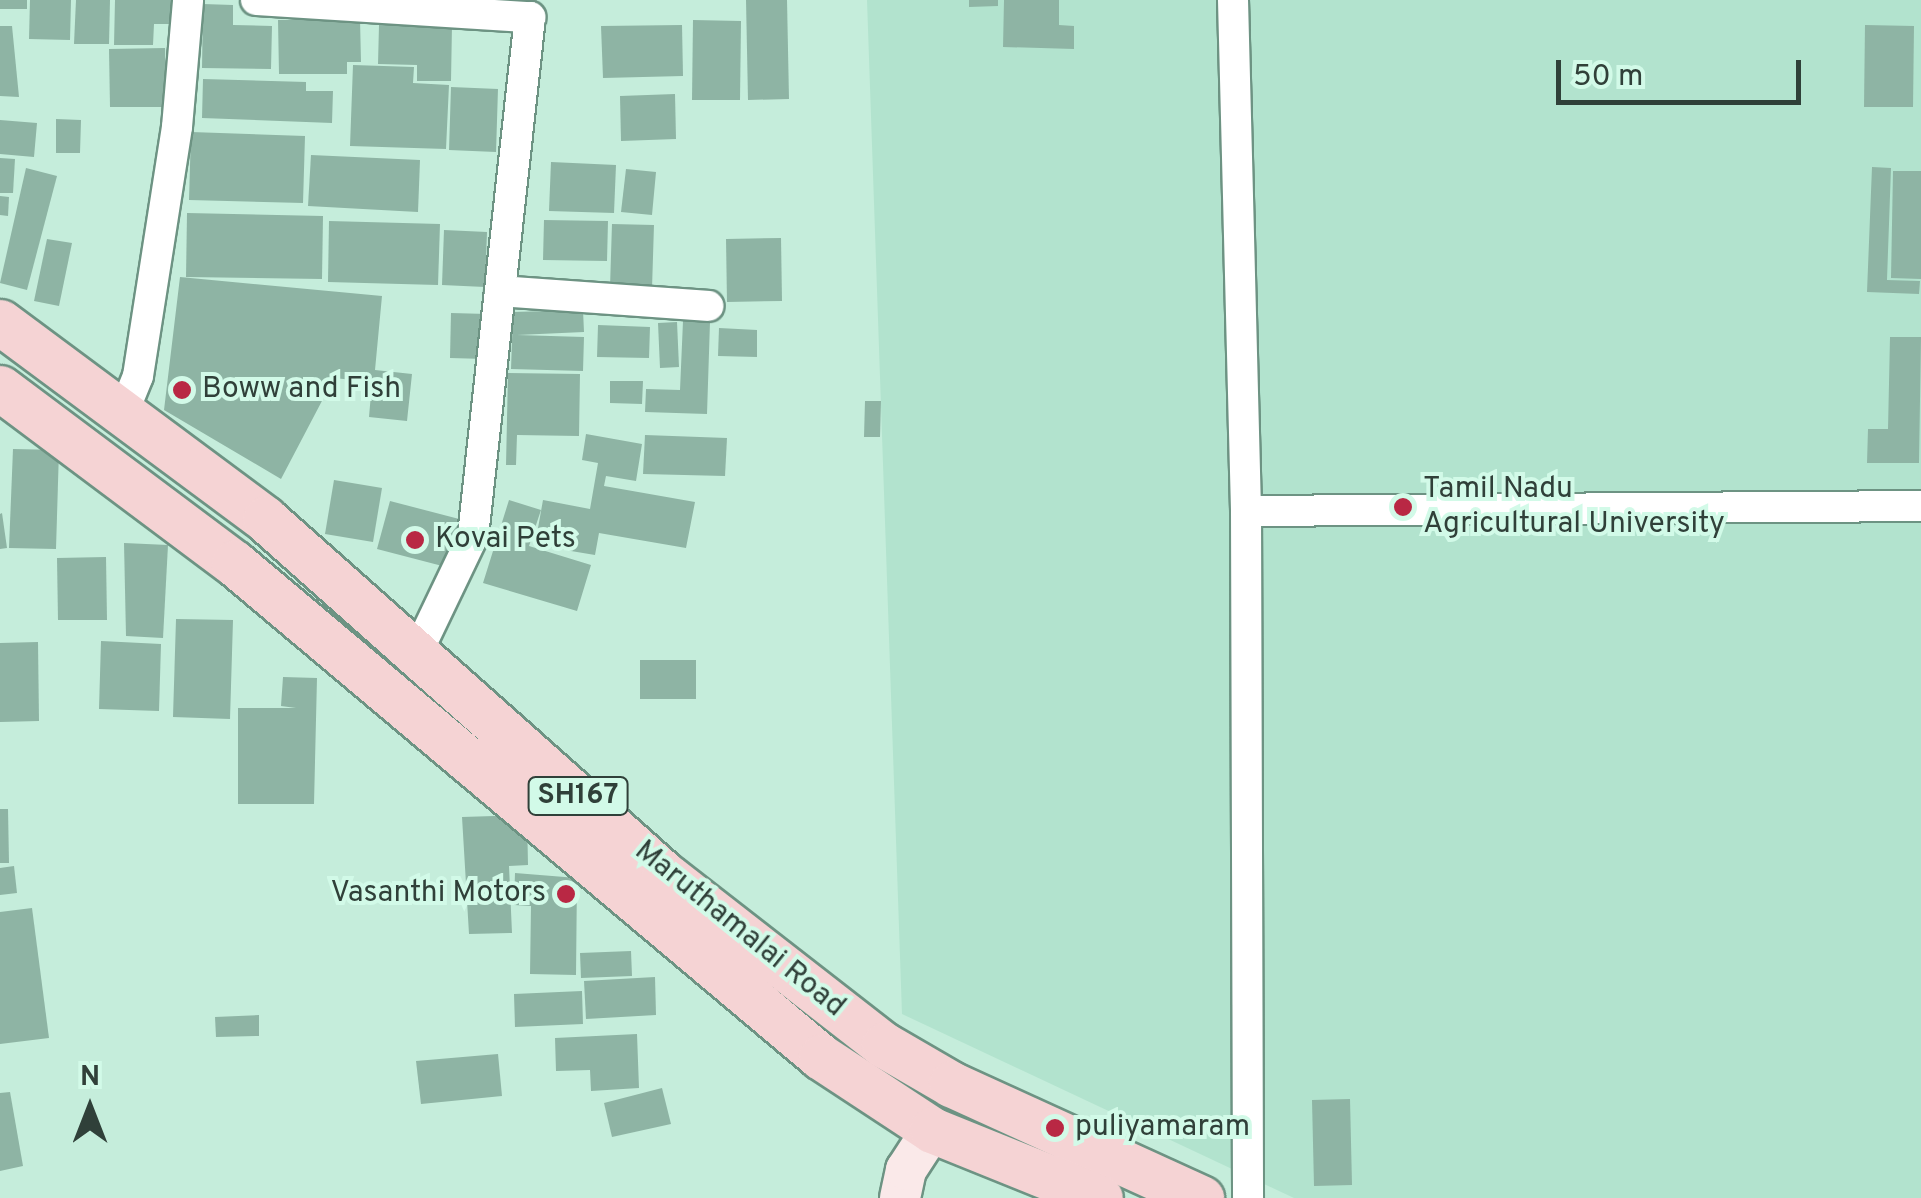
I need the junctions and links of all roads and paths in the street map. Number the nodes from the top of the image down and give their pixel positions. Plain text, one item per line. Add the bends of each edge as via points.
1 (188, 0) edge
2 (256, 0) edge
3 (1233, 0) edge
4 (500, 292) junction
5 (708, 306) dead end
6 (0, 322) edge
7 (0, 388) edge
8 (121, 418) junction
9 (1921, 506) edge
10 (1246, 511) junction
11 (418, 651) junction
12 (932, 1130) junction
13 (900, 1198) edge
14 (1100, 1198) edge
15 (1201, 1198) edge
16 (1248, 1198) edge

1 - 8 street via 138,376
2 - 4 street via 530,17
3 - 10 street
4 - 5 street
4 - 11 street via 474,536
6 - 8 main road, Maruthamalai Road / SH167
7 - 12 main road, Maruthamalai Road / SH167 via 234,563 754,1006
8 - 11 main road, Maruthamalai Road / SH167 via 265,519
9 - 10 street
10 - 16 street
11 - 15 main road, Maruthamalai Road / SH167 via 664,874 884,1045 951,1084
12 - 13 street via 906,1170
12 - 14 main road, Maruthamalai Road / SH167

